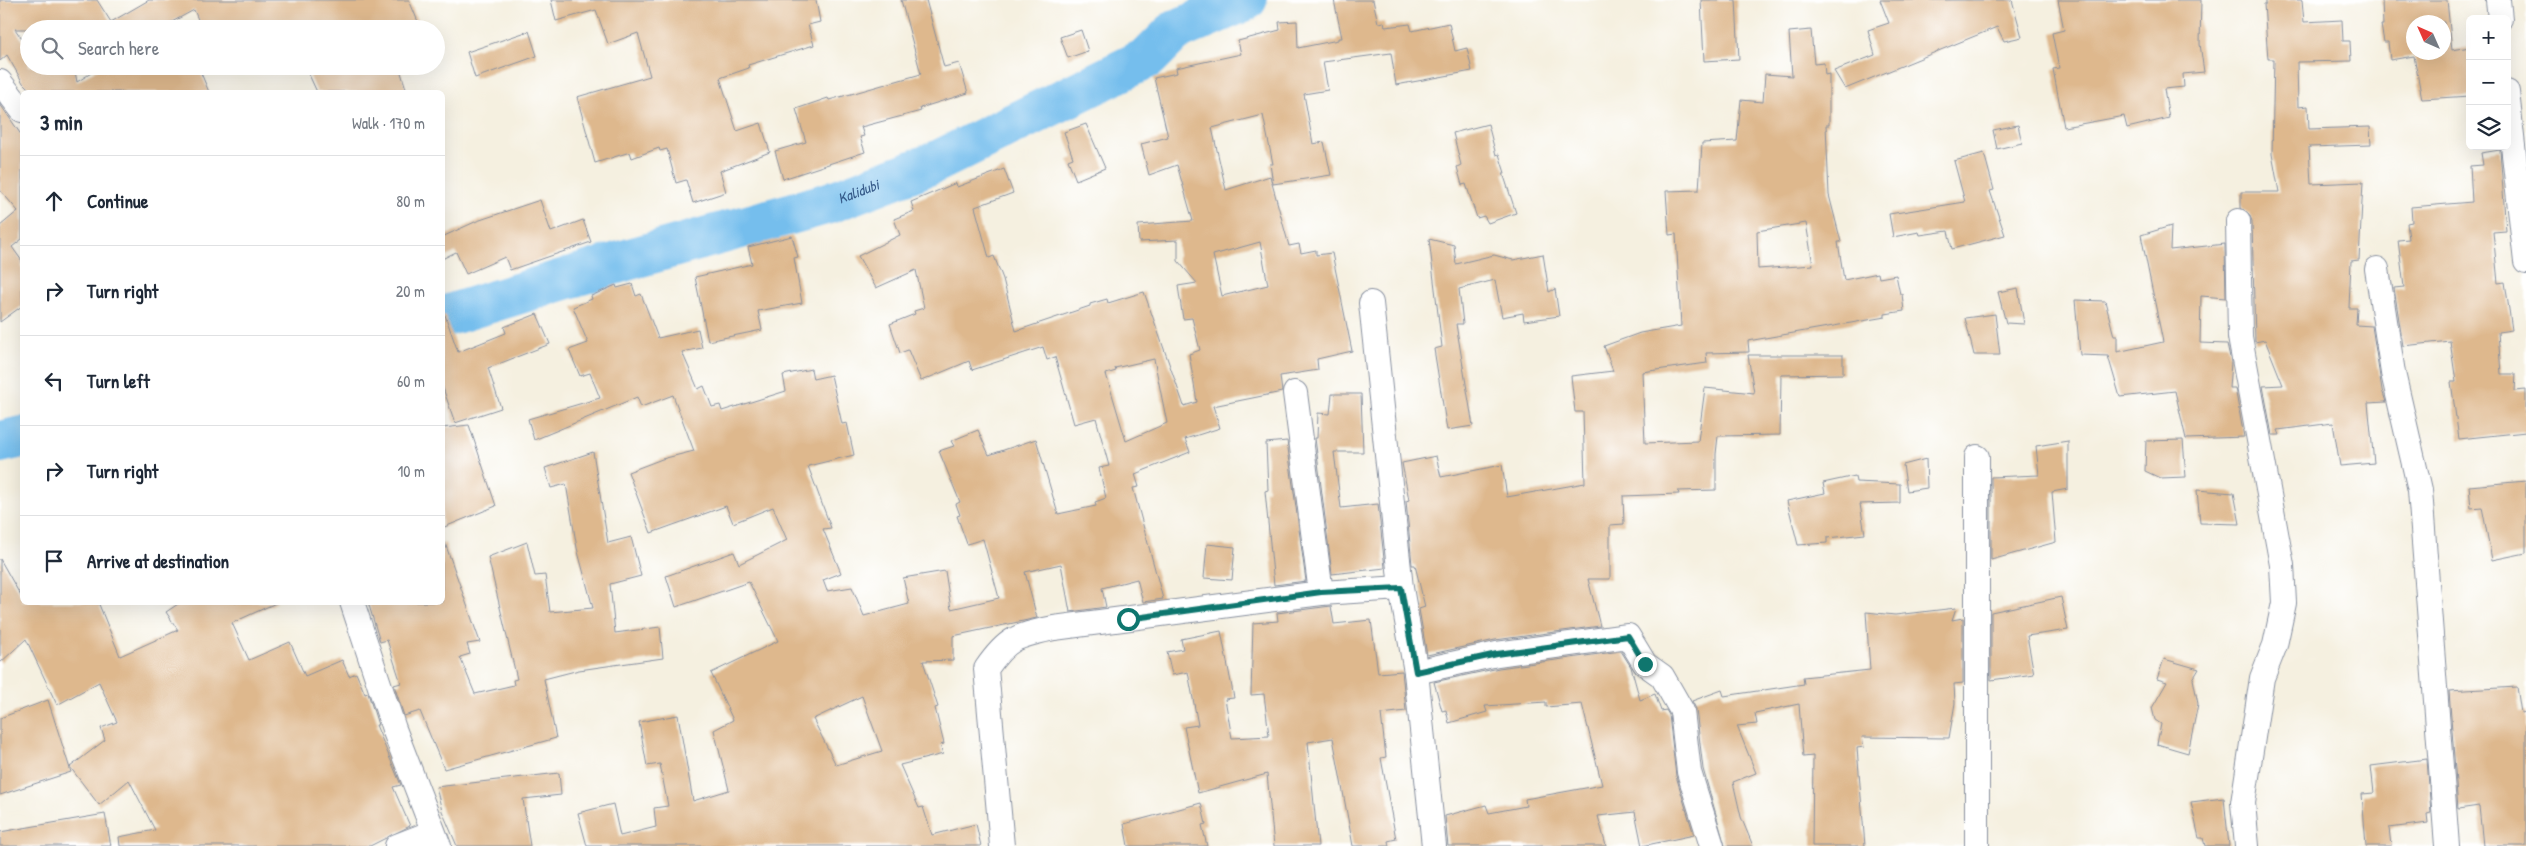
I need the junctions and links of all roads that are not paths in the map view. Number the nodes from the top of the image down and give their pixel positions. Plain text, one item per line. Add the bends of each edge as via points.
1 (2498, 0) edge
2 (2500, 15) edge
3 (0, 82) edge
4 (2508, 105) edge
5 (20, 107) edge
6 (2238, 221) dead end
7 (2526, 262) edge
8 (2377, 269) dead end
9 (1371, 303) dead end
10 (1295, 393) dead end
11 (1977, 457) dead end
12 (1401, 588) junction
13 (1321, 592) junction
14 (353, 605) edge
15 (1416, 672) junction
16 (436, 839) edge
17 (398, 846) edge
18 (1002, 846) edge
19 (1434, 846) edge
20 (1712, 846) edge
21 (1977, 846) edge
22 (2247, 846) edge
23 (2447, 846) edge

1 - 2 street
3 - 5 street
4 - 7 street
6 - 22 street via 2240,337 2282,565 2284,604 2275,645 2262,678 2243,803
8 - 23 street via 2393,373 2420,490
9 - 12 street
10 - 13 street
11 - 21 street
12 - 13 street
12 - 15 street
13 - 18 street via 1054,628 1017,636 999,651 986,669
14 - 16 street via 394,730
15 - 19 street
15 - 20 street via 1497,654 1628,636 1645,664 1662,676 1682,711 1690,772
16 - 17 street

